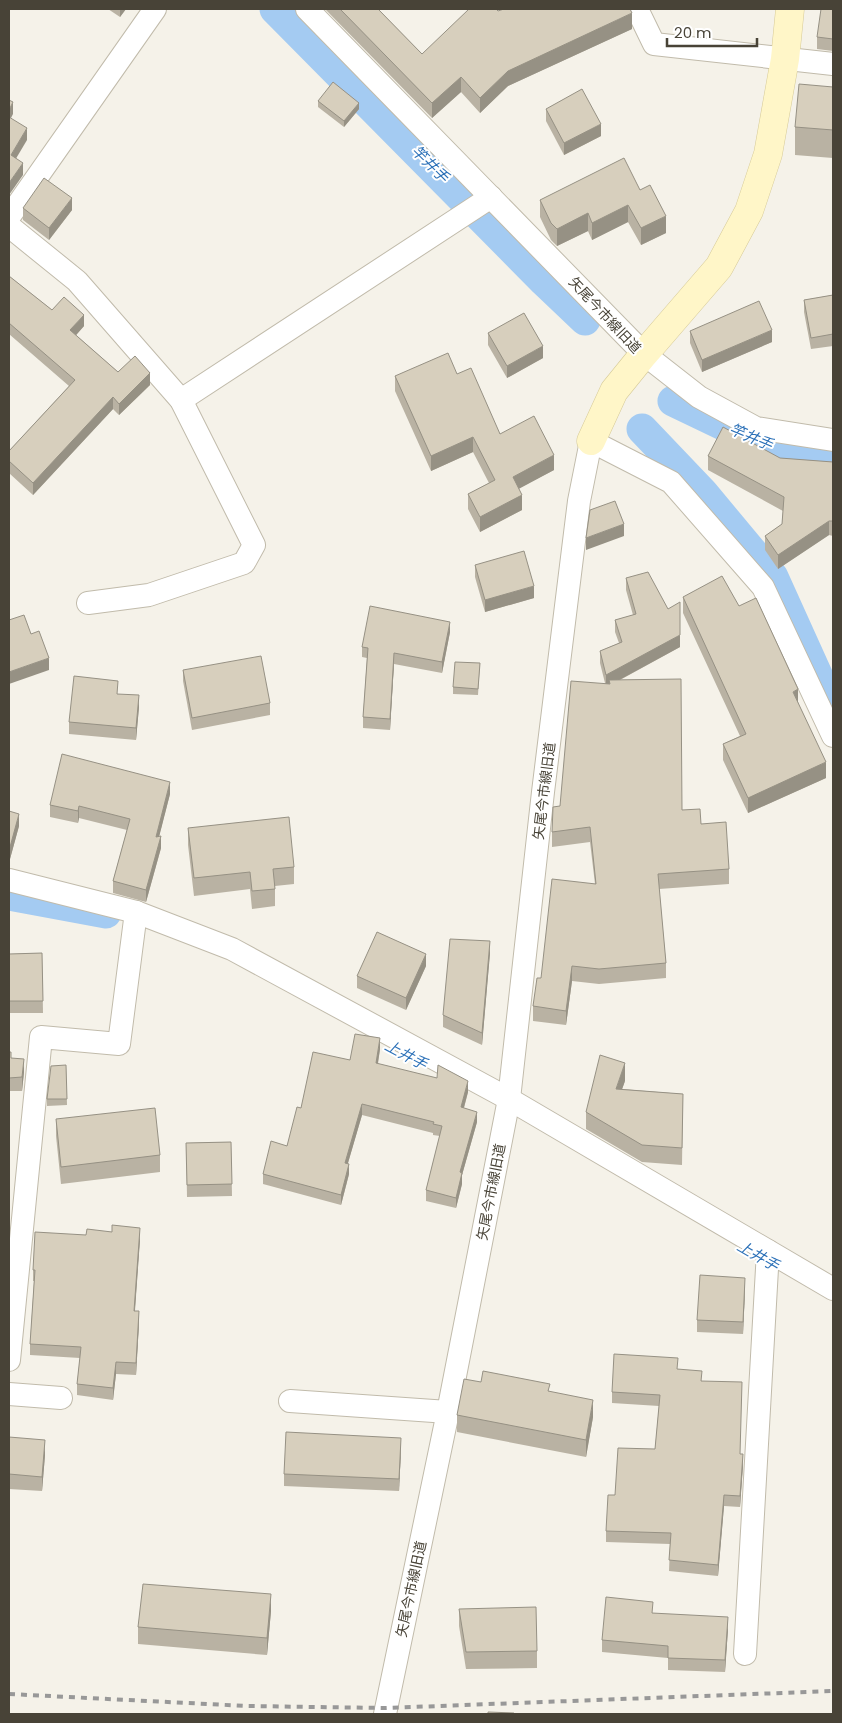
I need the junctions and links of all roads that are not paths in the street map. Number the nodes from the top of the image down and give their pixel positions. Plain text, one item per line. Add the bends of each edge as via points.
1 (154, 9) edge
2 (307, 9) edge
3 (637, 9) edge
4 (790, 9) edge
5 (785, 59) junction
6 (833, 64) edge
7 (491, 197) junction
8 (9, 217) edge
9 (9, 226) edge
10 (644, 354) junction
11 (181, 400) junction
12 (833, 440) edge
13 (591, 441) junction
14 (88, 603) dead end
15 (833, 736) edge
16 (9, 880) edge
17 (136, 912) junction
18 (509, 1099) junction
19 (768, 1251) junction
20 (833, 1289) edge
21 (9, 1360) edge
22 (9, 1394) edge
23 (61, 1398) dead end
24 (290, 1401) dead end
25 (448, 1412) junction
26 (745, 1654) dead end
27 (385, 1714) edge

1 - 8 street
2 - 7 street, 矢尾今市線旧道
3 - 5 street via 654,44
4 - 5 street
5 - 6 street
5 - 10 street via 768,154 749,212 719,267
7 - 10 street, 矢尾今市線旧道
7 - 11 street
9 - 11 street via 77,282
10 - 12 street via 700,397 756,428
10 - 13 street, 矢尾今市線旧道 via 614,391
11 - 14 street via 254,545 244,563 149,595
13 - 15 street via 671,482 763,586
13 - 18 street, 矢尾今市線旧道 via 578,510
16 - 17 street
17 - 18 street via 232,949
17 - 21 street via 119,1044 41,1037
18 - 19 street
18 - 25 street, 矢尾今市線旧道
19 - 20 street
19 - 26 street
22 - 23 street
24 - 25 street
25 - 27 street, 矢尾今市線旧道

